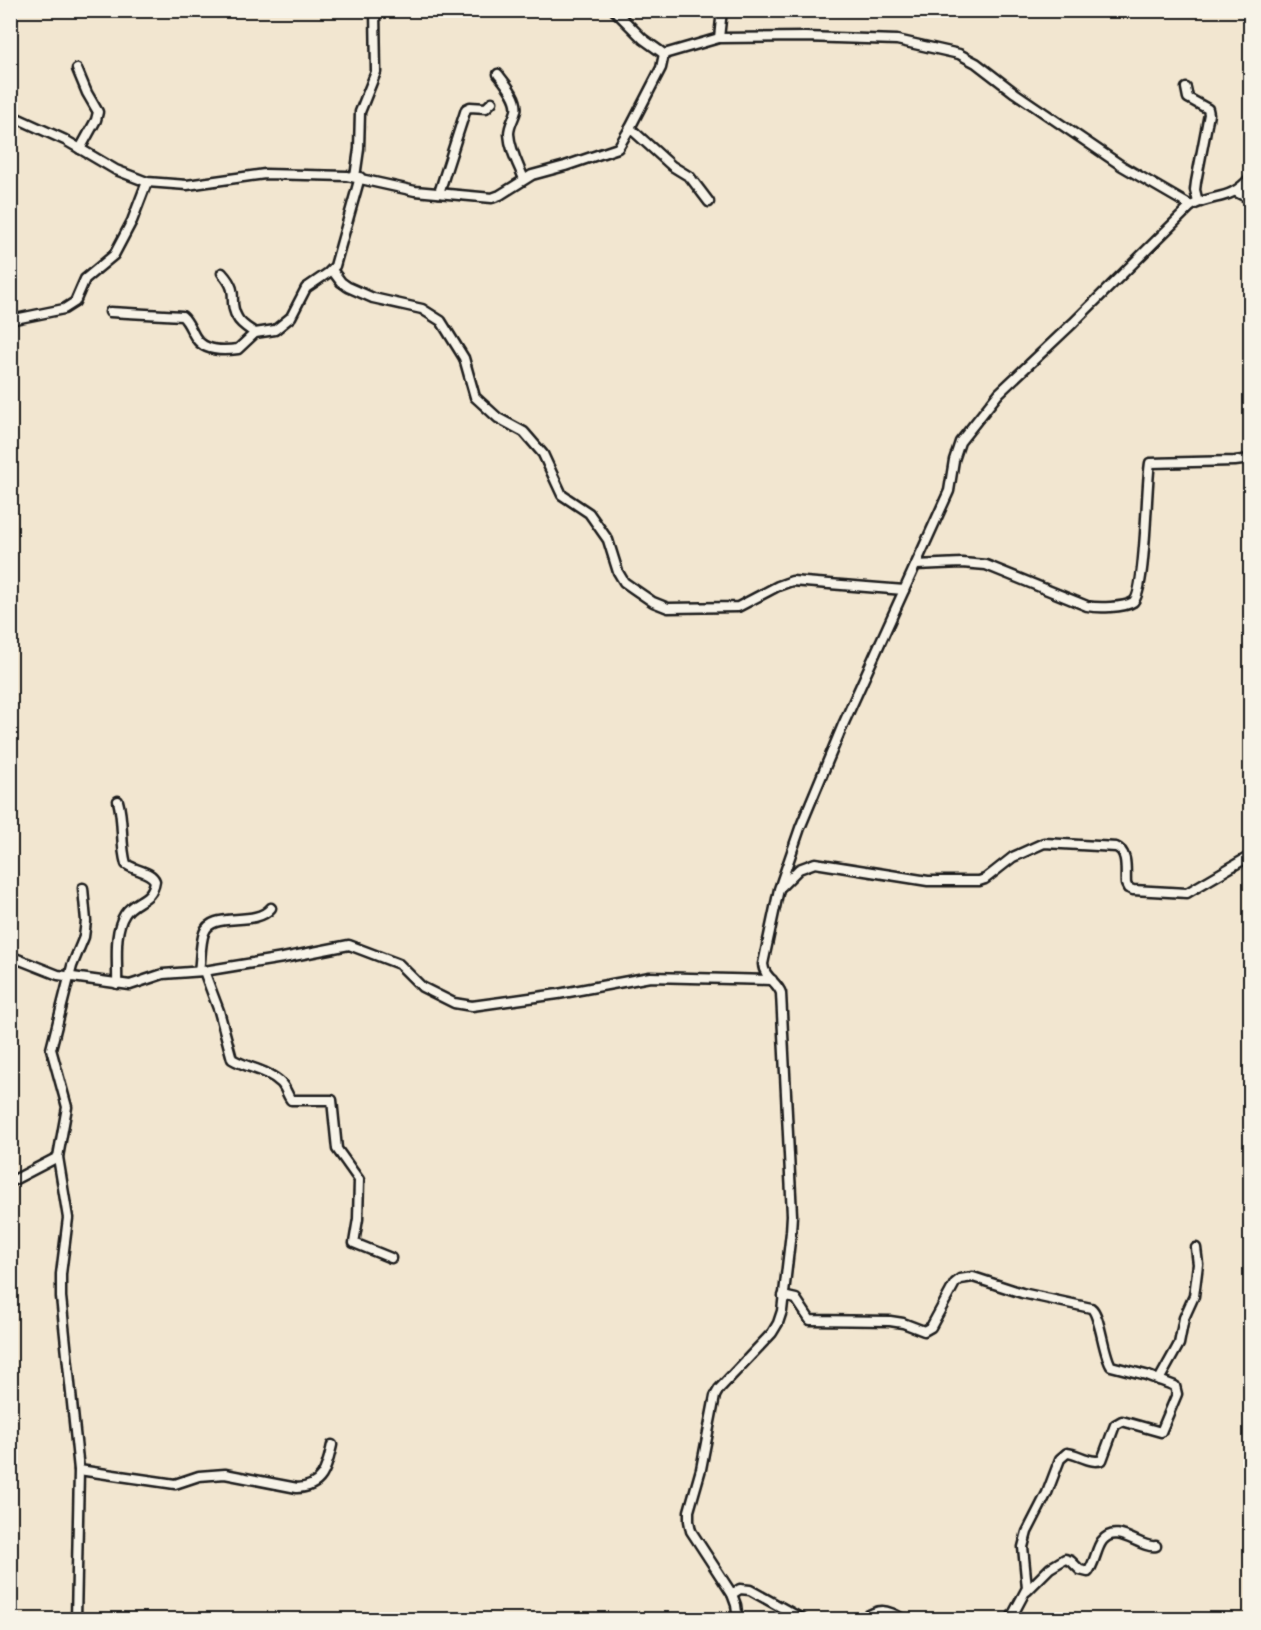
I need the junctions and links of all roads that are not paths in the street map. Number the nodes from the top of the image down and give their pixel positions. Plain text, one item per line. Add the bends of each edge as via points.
1 (375, 10) edge
2 (614, 10) edge
3 (722, 10) edge
4 (719, 38) junction
5 (664, 54) junction
6 (77, 69) dead end
7 (498, 74) dead end
8 (1186, 88) dead end
9 (492, 102) dead end
10 (10, 115) edge
11 (630, 128) junction
12 (80, 149) junction
13 (358, 177) junction
14 (1251, 178) edge
15 (524, 179) junction
16 (147, 182) junction
17 (1236, 192) junction
18 (439, 193) junction
19 (1251, 198) edge
20 (709, 202) dead end
21 (1195, 204) junction
22 (332, 270) junction
23 (222, 273) dead end
24 (110, 312) dead end
25 (10, 320) edge
26 (255, 333) junction
27 (1251, 459) edge
28 (916, 565) junction
29 (1251, 572) edge
30 (1251, 581) edge
31 (904, 590) junction
32 (118, 801) dead end
33 (1251, 856) edge
34 (83, 888) dead end
35 (779, 889) junction
36 (271, 908) dead end
37 (10, 956) edge
38 (202, 971) junction
39 (69, 977) junction
40 (772, 980) junction
41 (117, 984) junction
42 (58, 1157) junction
43 (10, 1182) edge
44 (1196, 1248) dead end
45 (391, 1258) dead end
46 (783, 1296) junction
47 (1159, 1380) junction
48 (332, 1444) dead end
49 (79, 1470) junction
50 (1156, 1545) dead end
51 (732, 1594) junction
52 (1025, 1594) junction
53 (76, 1620) edge
54 (738, 1620) edge
55 (804, 1620) edge
56 (860, 1620) edge
57 (905, 1620) edge
58 (1010, 1620) edge

1 - 13 street via 376,72 360,112
2 - 5 street
3 - 4 street
4 - 5 street
4 - 21 street via 886,39 959,54 1122,166
5 - 11 street via 661,68
6 - 12 street via 98,112
7 - 15 street via 516,102 509,135
8 - 21 street via 1188,98 1209,114
9 - 18 street via 486,108 466,110
10 - 12 street
11 - 15 street via 613,150
11 - 20 street via 690,177
12 - 16 street
13 - 16 street via 274,174 187,185
13 - 18 street
13 - 22 street
14 - 17 street
15 - 18 street via 492,198
16 - 25 street via 114,255 85,279 75,302 64,309
17 - 19 street
17 - 21 street
21 - 28 street via 1005,386 960,442 949,490
22 - 26 street via 306,288 294,313 275,330
22 - 31 street via 348,287 373,298 422,309 441,321 464,358 475,397 498,418 524,432 543,454 562,495 589,513 608,540 624,582 653,602 668,608 738,608 778,586 801,580
23 - 26 street via 233,286 237,318
24 - 26 street via 182,316 196,339 214,349 238,349
27 - 28 street via 1150,463 1144,548 1137,596 1131,603 1102,608 1087,606 986,565
28 - 31 street
29 - 30 street
31 - 35 street via 842,727
32 - 41 street via 126,864 152,875 156,881 152,893 131,907 120,924
33 - 35 street via 1192,891 1180,894 1128,888 1122,849 1050,843 1036,845 1013,857 979,882 928,881 815,863 799,869
34 - 39 street via 84,937
35 - 40 street via 763,964
36 - 38 street via 257,918 215,921 206,928
37 - 39 street
38 - 40 street via 349,945 399,964 422,987 454,1003 472,1006 650,977
38 - 41 street via 163,974 138,984
38 - 45 street via 219,1011 232,1059 278,1080 291,1100 332,1100 337,1149 359,1180 354,1244
39 - 41 street
39 - 42 street via 51,1049 67,1107
40 - 46 street via 781,993 792,1215
42 - 43 street
42 - 49 street via 68,1218 61,1297
44 - 47 street via 1194,1296 1179,1344
46 - 47 street via 796,1299 810,1320 890,1321 924,1331 931,1327 955,1283 973,1277 1022,1293 1091,1308 1097,1313 1111,1366
46 - 51 street via 780,1317 772,1333 715,1396 689,1511 691,1531
47 - 52 street via 1178,1389 1161,1432 1118,1422 1102,1461 1071,1453 1060,1459 1024,1540
48 - 49 street via 325,1473 305,1488 219,1474 175,1484
49 - 53 street
50 - 52 street via 1150,1547 1112,1534 1102,1541 1088,1572 1065,1559 1050,1568
51 - 54 street
51 - 55 street via 740,1589 750,1590
52 - 58 street
56 - 57 street via 883,1610

